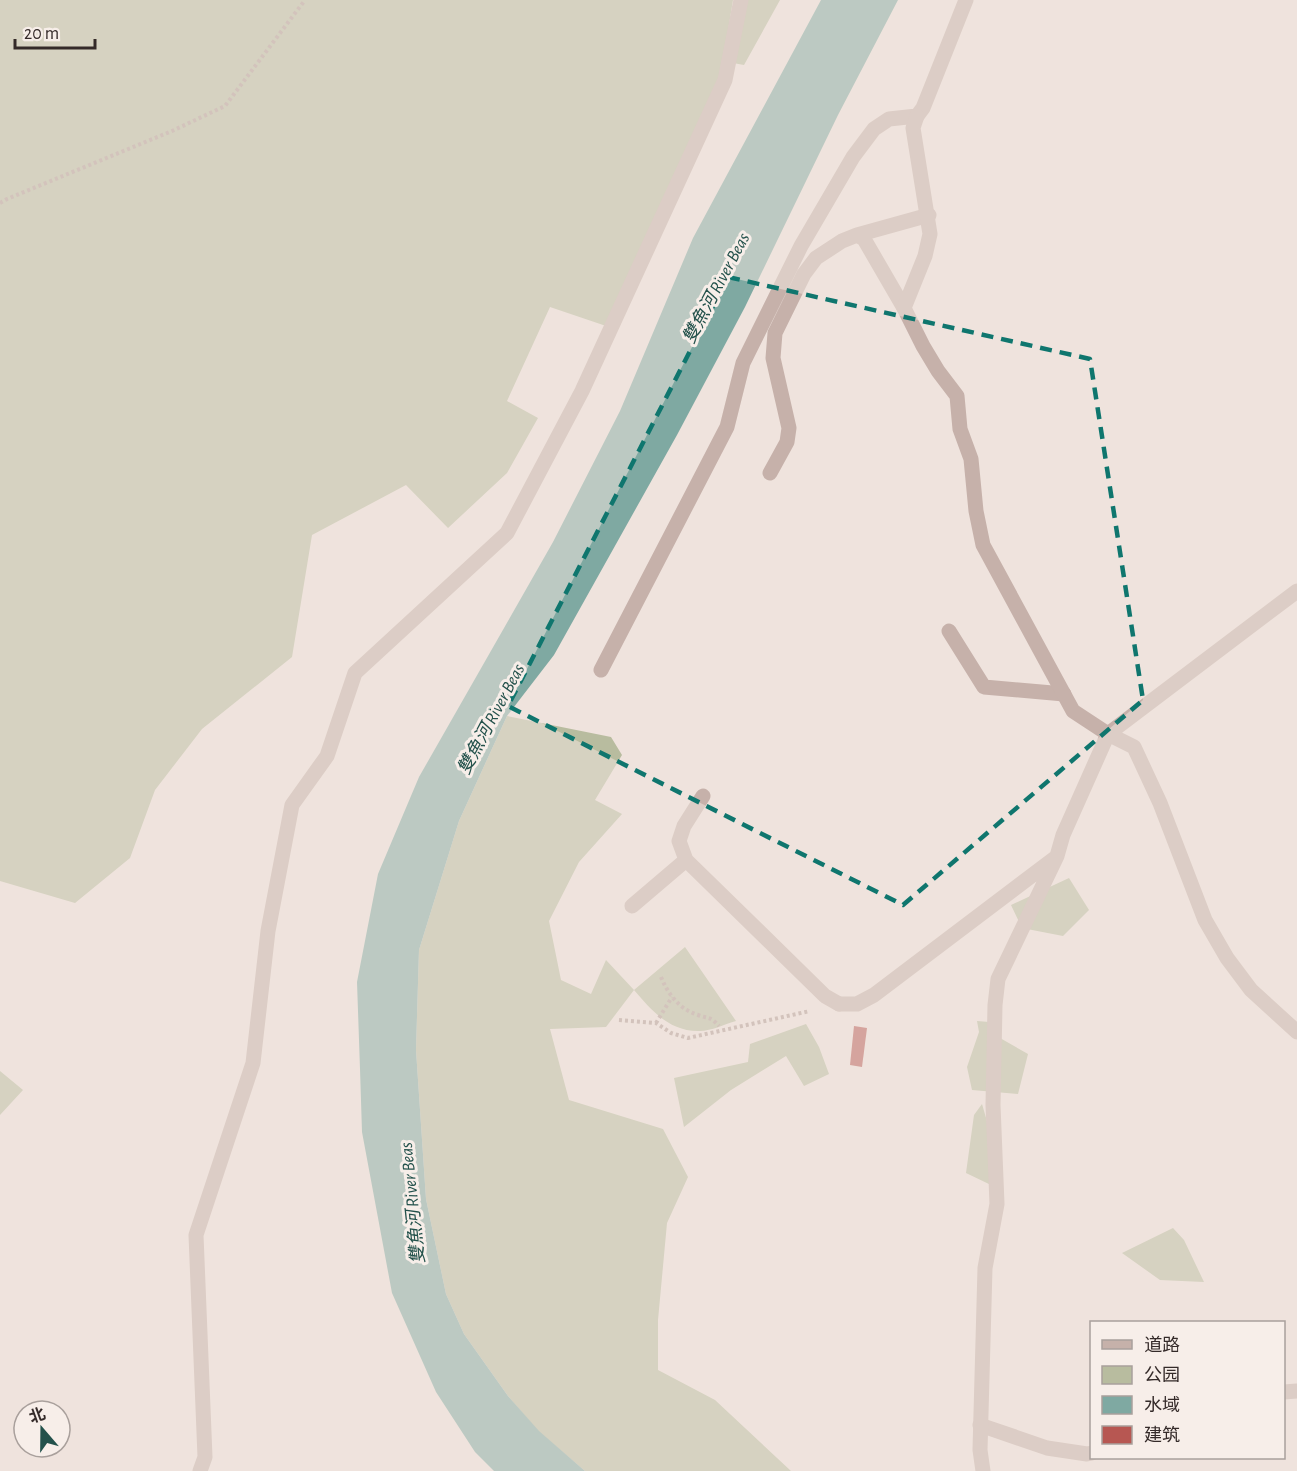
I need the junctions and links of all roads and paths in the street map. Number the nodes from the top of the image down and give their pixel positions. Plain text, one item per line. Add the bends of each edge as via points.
1 (305, 0) edge
2 (741, 0) edge
3 (966, 0) edge
4 (917, 116) junction
5 (0, 203) edge
6 (929, 215) junction
7 (857, 235) junction
8 (904, 308) junction
9 (770, 473) dead end
10 (1297, 591) edge
11 (949, 631) dead end
12 (601, 670) dead end
13 (1064, 694) junction
14 (1108, 734) junction
15 (703, 796) dead end
16 (1057, 856) junction
17 (686, 860) junction
18 (632, 906) dead end
19 (661, 976) dead end
20 (672, 997) junction
21 (839, 1004) junction
22 (619, 1020) dead end
23 (656, 1023) junction
24 (719, 1026) dead end
25 (1297, 1032) edge
26 (981, 1425) junction
27 (1090, 1453) edge
28 (200, 1471) edge
29 (983, 1471) edge

1 - 5 path via 225,106
2 - 28 street via 725,80 582,391 507,533 355,673 327,756 292,805 268,931 253,1063 196,1234 206,1457
3 - 4 street
4 - 6 street via 914,128
4 - 12 street via 889,119 874,129 852,157 801,246 742,363 727,427
6 - 7 street
6 - 8 street via 925,256
7 - 8 street via 864,239
7 - 9 street via 816,258 775,333 773,358 789,428 787,442
8 - 13 street via 933,362 957,396 983,545
10 - 14 street
11 - 13 street via 984,687
13 - 14 street via 1073,711
14 - 16 street
14 - 25 street via 1134,747 1205,920 1227,958 1251,990
15 - 17 street via 684,826 680,841
16 - 21 street via 874,995 857,1004
16 - 26 street via 998,979 994,1005 997,1204 985,1268
17 - 18 street
17 - 21 street via 825,996
19 - 20 path
20 - 23 path
20 - 24 path via 681,1007 712,1018
21 - 23 path via 688,1038
22 - 23 path
26 - 27 street via 1047,1448
26 - 29 street

